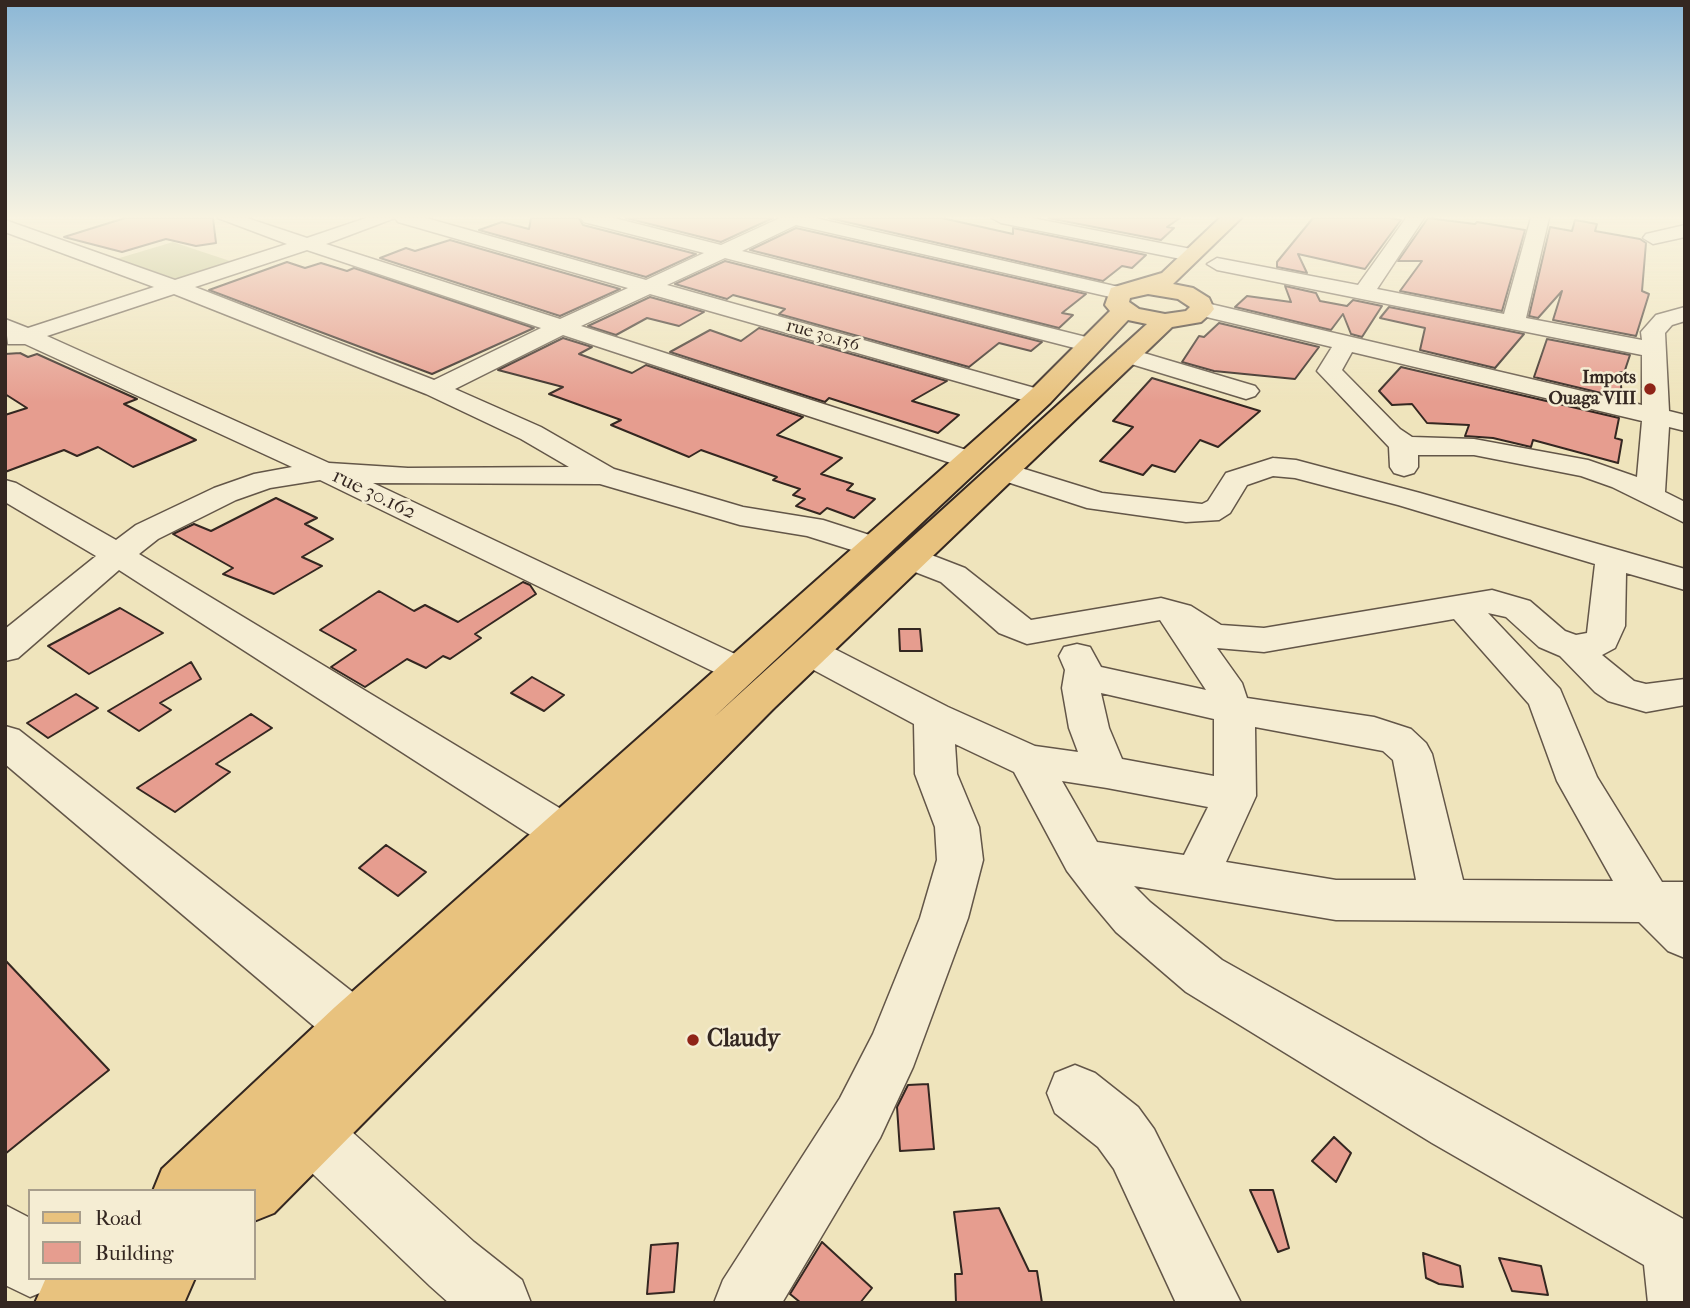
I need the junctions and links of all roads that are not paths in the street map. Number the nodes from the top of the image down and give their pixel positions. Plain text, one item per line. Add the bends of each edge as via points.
1 (153, 279) edge
2 (199, 279) edge
3 (419, 279) edge
4 (623, 279) edge
5 (668, 279) edge
6 (832, 279) edge
7 (1030, 279) edge
8 (1170, 279) edge
9 (1203, 279) edge
10 (1296, 279) edge
11 (1374, 279) edge
12 (1524, 279) edge
13 (175, 287) junction
14 (651, 287) junction
15 (1364, 292) junction
16 (1121, 302) junction
17 (1179, 307) junction
18 (1685, 314) edge
19 (1513, 323) junction
20 (563, 326) junction
21 (13, 335) edge
22 (1345, 344) junction
23 (1109, 350) junction
24 (1661, 363) junction
25 (435, 390) junction
26 (1247, 391) dead end
27 (1040, 397) junction
28 (1656, 417) junction
29 (1685, 423) edge
30 (1403, 444) junction
31 (987, 466) junction
32 (324, 471) junction
33 (604, 475) junction
34 (5, 489) edge
35 (1650, 494) junction
36 (1409, 499) junction
37 (1685, 514) edge
38 (892, 553) junction
39 (117, 556) junction
40 (1612, 561) junction
41 (1685, 580) edge
42 (1462, 606) junction
43 (1172, 611) junction
44 (1063, 627) junction
45 (1573, 647) junction
46 (5, 649) edge
47 (810, 652) junction
48 (739, 671) junction
49 (1085, 676) junction
50 (1685, 692) edge
51 (1233, 710) junction
52 (934, 717) junction
53 (5, 741) edge
54 (1029, 761) junction
55 (1107, 772) junction
56 (1235, 796) junction
57 (565, 834) junction
58 (1083, 858) junction
59 (1196, 878) junction
60 (1666, 901) edge
61 (1444, 902) junction
62 (1685, 936) edge
63 (354, 1026) junction
64 (1075, 1093) dead end
65 (311, 1133) junction
66 (186, 1189) edge
67 (254, 1189) edge
68 (5, 1236) edge
69 (28, 1264) edge
70 (1679, 1267) edge
71 (42, 1280) edge
72 (92, 1280) edge
73 (160, 1280) edge
74 (60, 1303) edge
75 (69, 1303) edge
76 (136, 1303) edge
77 (499, 1303) edge
78 (746, 1303) edge
79 (1209, 1303) edge

1 - 13 street
2 - 13 street
3 - 20 street
4 - 14 street, rue 30.156
5 - 14 street
6 - 23 street
7 - 16 street
8 - 17 main road
9 - 17 main road
10 - 15 street
11 - 15 street
12 - 19 street
13 - 21 street
13 - 25 street
14 - 20 street
14 - 27 street, rue 30.156
15 - 19 street
16 - 17 main road
16 - 17 main road
16 - 23 main road
17 - 22 street
17 - 23 main road
18 - 24 street via 1656,326
19 - 24 street
20 - 25 street
20 - 31 street
21 - 32 street, rue 30.162
22 - 28 street
22 - 30 street via 1329,371
23 - 26 street
23 - 27 main road
23 - 31 main road
24 - 28 street
25 - 33 street via 531,433
27 - 31 main road
28 - 29 street
28 - 35 street
30 - 35 street via 1474,447 1546,460 1588,469
30 - 36 street
31 - 36 street via 1098,502 1186,513 1208,513 1219,507 1236,479 1273,467 1320,474
31 - 38 main road
32 - 33 street via 408,477
32 - 39 street via 264,480 225,494 172,518
32 - 48 street, rue 30.162
33 - 38 street via 740,516 812,527
34 - 39 street
35 - 37 street
36 - 40 street
38 - 44 street via 953,575 1020,629 1035,632
38 - 47 main road
38 - 48 main road
39 - 46 street
39 - 57 street
40 - 41 street
40 - 45 street via 1602,640
42 - 43 street via 1250,641 1207,633
42 - 45 street via 1492,601 1507,604 1552,639
42 - 60 street via 1546,699 1578,781
43 - 44 street via 1148,610
43 - 51 street via 1223,683
44 - 49 street
45 - 50 street via 1622,692 1646,698
47 - 52 street
47 - 65 main road
48 - 57 main road
49 - 51 street
49 - 55 street via 1081,688 1087,717
51 - 56 street
51 - 61 street via 1374,732 1406,746 1416,766
52 - 54 street
52 - 78 street via 936,774 960,844 944,918 907,1018 860,1118
53 - 63 street
54 - 55 street
54 - 58 street
55 - 56 street
56 - 59 street
57 - 63 main road
58 - 59 street
58 - 70 street via 1133,917 1204,976
59 - 61 street via 1336,900
60 - 61 street
60 - 62 street
63 - 66 main road
64 - 79 street via 1110,1119 1134,1149
65 - 67 main road
65 - 77 street
68 - 69 street
71 - 74 street
72 - 75 main road
73 - 76 main road

